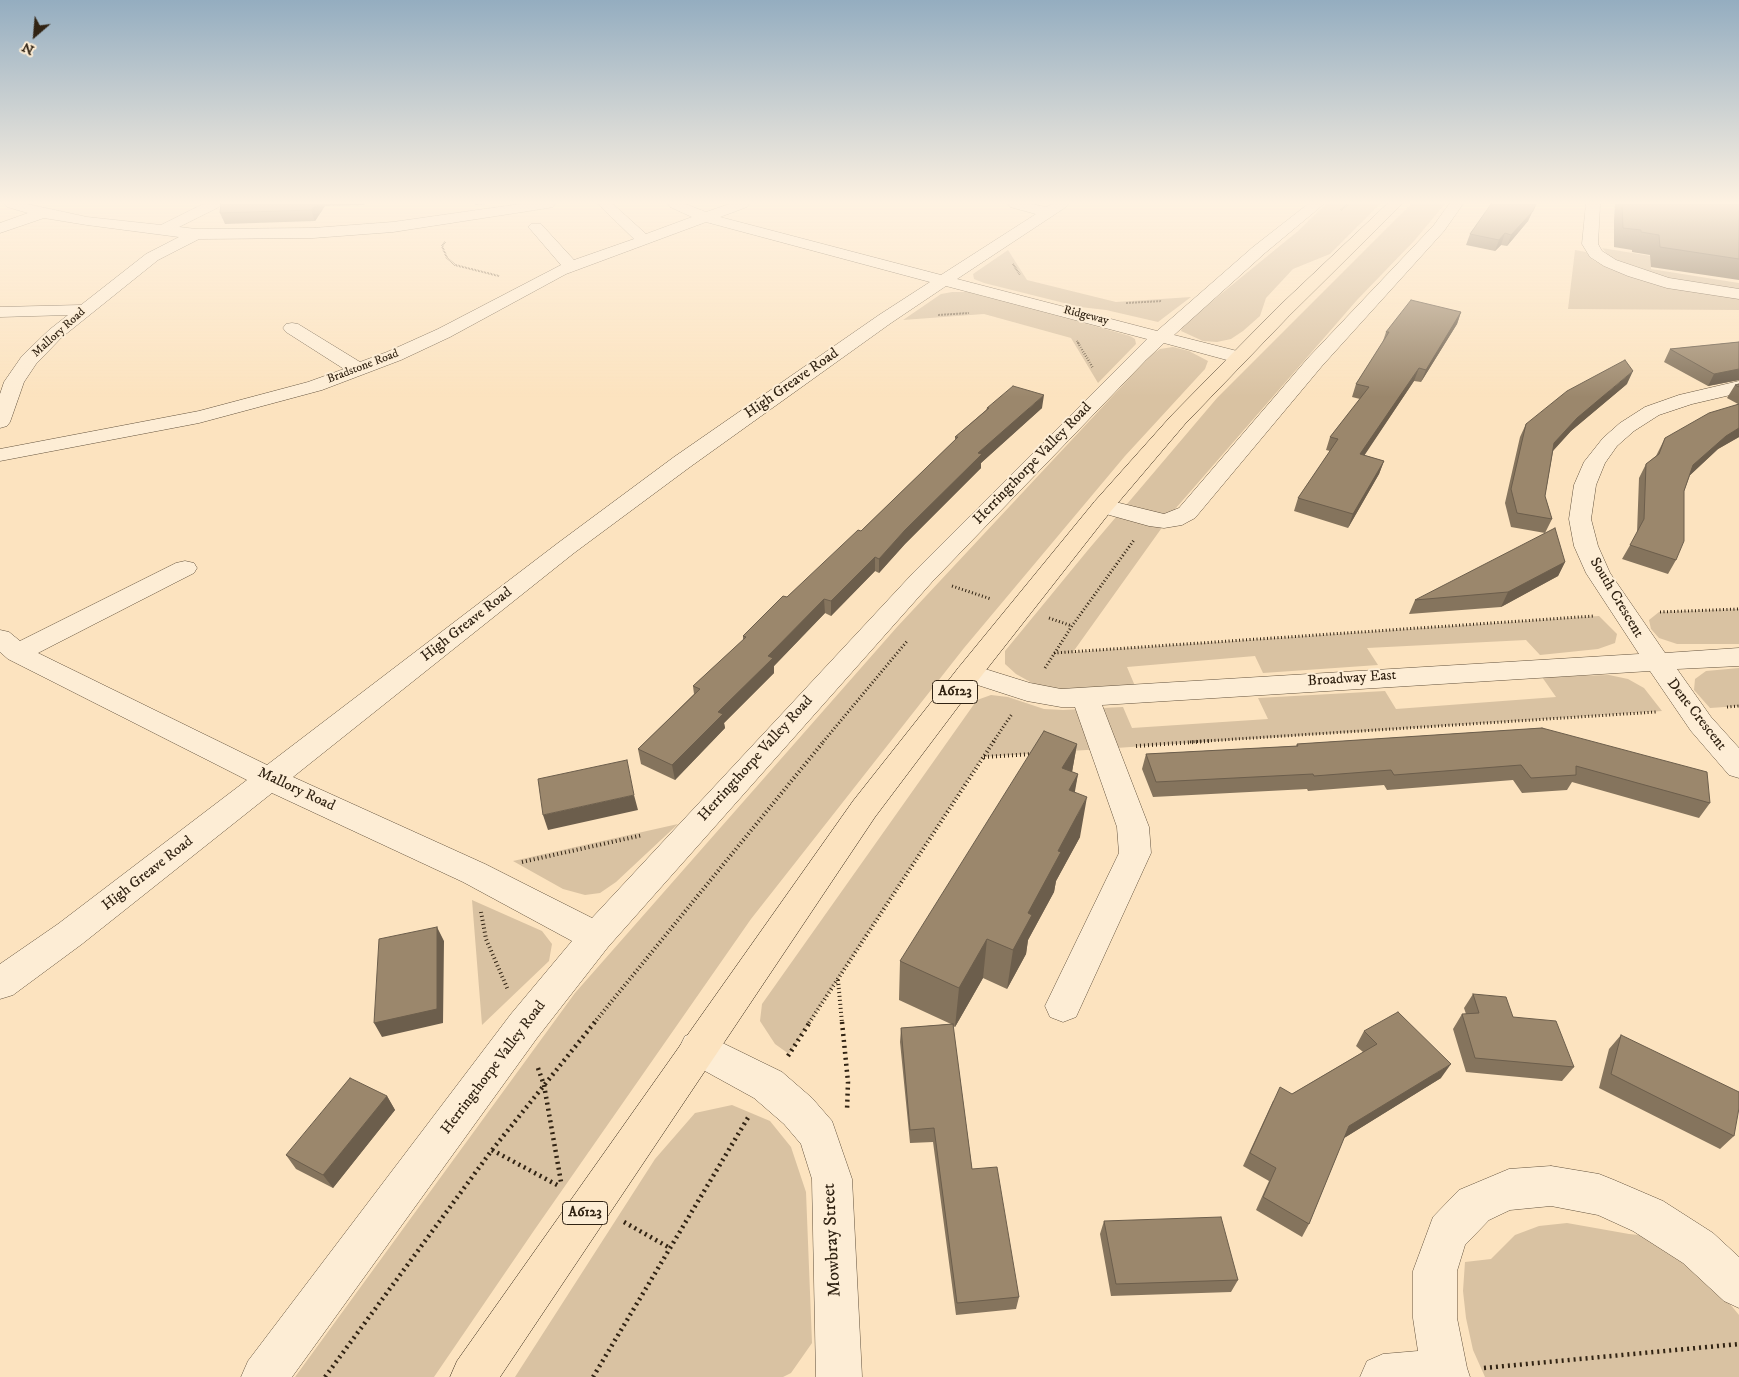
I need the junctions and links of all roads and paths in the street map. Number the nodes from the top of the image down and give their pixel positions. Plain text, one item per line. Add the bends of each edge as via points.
1 (137, 268) edge
2 (467, 268) edge
3 (568, 268) edge
4 (900, 268) edge
5 (963, 268) edge
6 (1237, 268) edge
7 (1329, 268) edge
8 (1402, 268) edge
9 (1621, 268) edge
10 (945, 280) junction
11 (541, 281) junction
12 (1739, 294) edge
13 (1002, 296) junction
14 (1203, 298) junction
15 (83, 310) junction
16 (0, 312) edge
17 (1092, 318) junction
18 (885, 319) junction
19 (292, 328) dead end
20 (1161, 336) junction
21 (1238, 357) junction
22 (359, 370) junction
23 (1739, 387) edge
24 (1106, 389) junction
25 (0, 422) edge
26 (0, 455) edge
27 (1103, 506) junction
28 (1149, 520) junction
29 (185, 568) dead end
30 (959, 579) dead end
31 (946, 594) dead end
32 (1739, 608) edge
33 (1624, 614) junction
34 (909, 639) dead end
35 (8, 645) edge
36 (1054, 653) junction
37 (1739, 657) edge
38 (1656, 661) junction
39 (969, 673) junction
40 (1027, 692) junction
41 (1085, 696) junction
42 (1739, 706) edge
43 (1690, 709) junction
44 (1105, 748) junction
45 (1040, 753) edge
46 (983, 757) junction
47 (1739, 767) edge
48 (270, 779) junction
49 (698, 823) junction
50 (474, 873) junction
51 (596, 937) junction
52 (838, 979) junction
53 (0, 984) edge
54 (1063, 1006) dead end
55 (524, 1026) junction
56 (698, 1048) junction
57 (544, 1085) junction
58 (768, 1086) junction
59 (847, 1112) dead end
60 (562, 1188) dead end
61 (1739, 1286) edge
62 (1739, 1344) edge
63 (1446, 1374) edge
64 (264, 1377) edge
65 (325, 1377) edge
66 (472, 1377) edge
67 (593, 1377) edge
68 (839, 1377) edge
69 (1384, 1377) edge

1 - 15 street, Mallory Road
2 - 11 path
3 - 11 street, Bradstone Road
4 - 10 street, Ridgeway
5 - 10 street, High Greave Road
6 - 14 street, Herringthorpe Valley Road
7 - 21 main road, A6123
8 - 28 street via 1315,362 1187,513 1174,520
9 - 12 street via 1667,283
10 - 13 street, Ridgeway
10 - 18 street, High Greave Road
11 - 22 street, Bradstone Road via 444,333
13 - 17 street, Ridgeway
13 - 18 path via 984,312
14 - 17 path via 1114,303
14 - 20 street, Herringthorpe Valley Road
15 - 16 street
15 - 25 street, Mallory Road via 29,360 14,382
17 - 20 street, Ridgeway
17 - 24 path via 1075,337
18 - 48 street, High Greave Road via 566,548
19 - 22 street
20 - 21 street, Ridgeway
20 - 24 street, Herringthorpe Valley Road
21 - 27 main road, A6123
22 - 26 street, Bradstone Road via 306,389 225,411
23 - 33 street, South Crescent via 1686,399 1652,411 1610,442 1595,462 1586,485 1580,519 1586,546 1598,573
24 - 49 street, Herringthorpe Valley Road via 923,577
27 - 28 street
27 - 39 main road, A6123
28 - 36 path
29 - 35 street
30 - 31 path
32 - 33 path
33 - 36 path
33 - 38 street, South Crescent
34 - 57 path
35 - 48 street, Mallory Road
36 - 40 path
37 - 38 street, Broadway East
38 - 41 street, Broadway East
38 - 43 street, Dene Crescent
39 - 40 street, Broadway East
39 - 56 main road, A6123 via 864,810
40 - 41 street, Broadway East via 1061,698
40 - 46 path
41 - 44 street
42 - 43 path
43 - 44 path
43 - 47 street, Dene Crescent
44 - 54 street via 1133,827 1135,853
45 - 46 path
46 - 52 path
48 - 50 street, Mallory Road
48 - 53 street, High Greave Road via 70,934
49 - 50 path
49 - 51 street, Herringthorpe Valley Road
50 - 51 street, Mallory Road
50 - 55 path via 486,939
51 - 55 street, Herringthorpe Valley Road
52 - 58 path
52 - 59 path via 848,1082
55 - 57 path
55 - 64 street, Herringthorpe Valley Road
56 - 58 street, Mowbray Street
56 - 66 main road, A6123
57 - 60 path
57 - 65 path via 492,1150
58 - 67 path
58 - 68 street, Mowbray Street via 798,1111 818,1134 832,1179
61 - 63 street via 1698,1248 1665,1226 1599,1195 1551,1186 1509,1190 1474,1205 1448,1232 1435,1271 1435,1318
62 - 63 path
63 - 69 street

